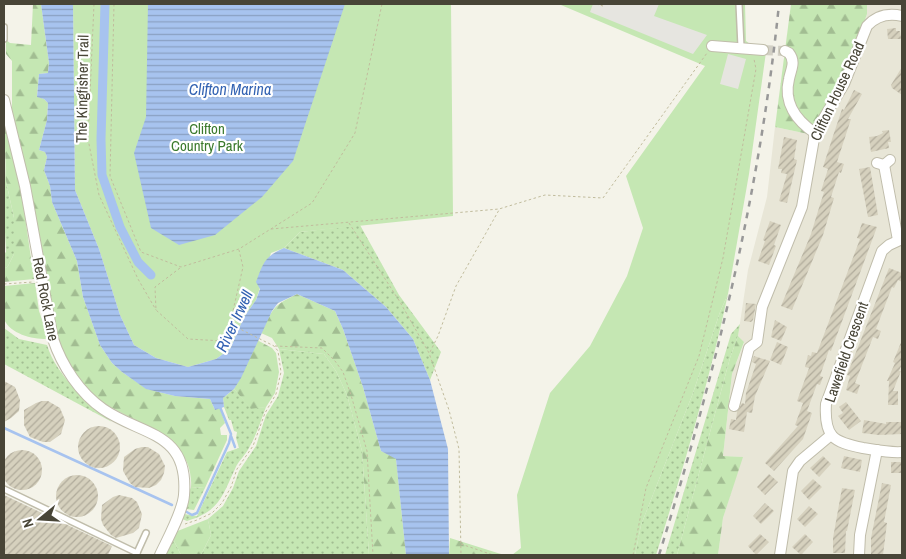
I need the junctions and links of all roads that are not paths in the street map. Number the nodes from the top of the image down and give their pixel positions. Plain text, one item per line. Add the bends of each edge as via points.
1 (739, 4) edge
2 (902, 16) edge
3 (4, 27) edge
4 (4, 39) edge
5 (712, 46) road end
6 (747, 48) junction
7 (763, 50) tunnel mouth
8 (785, 51) dead end
9 (4, 100) edge
10 (815, 134) junction
11 (883, 163) dead end
12 (900, 240) edge
13 (734, 406) dead end
14 (832, 435) junction
15 (877, 450) junction
16 (902, 452) edge
17 (4, 489) edge
18 (146, 533) dead end
19 (137, 554) edge
20 (160, 555) edge
21 (780, 555) edge
22 (860, 555) edge

1 - 6 lane
2 - 10 street, Clifton House Road via 884,15 867,26 844,84
3 - 4 lane
5 - 6 street
6 - 7 street
8 - 10 street via 792,56 793,62 788,88 792,110 798,120
9 - 20 street, Red Rock Lane via 25,186 58,354 82,390 104,409 156,435 176,451 184,474 184,497
10 - 13 street, Clifton House Road via 802,207 762,308 760,343 749,348
11 - 12 street
12 - 14 street, Lawefield Crescent via 882,251 826,404 826,426
14 - 15 street via 844,444
14 - 21 street via 800,461 793,471
15 - 16 street
15 - 22 street via 860,535
17 - 19 lane
18 - 19 lane

